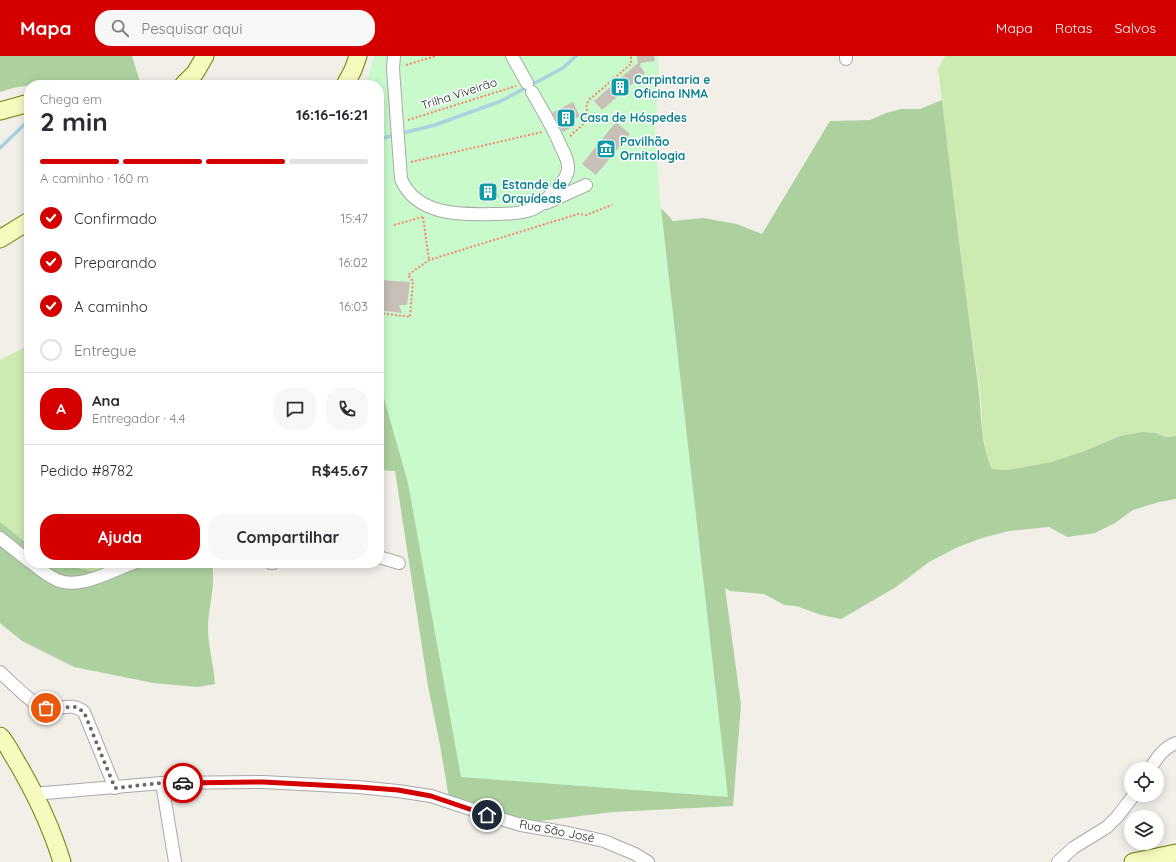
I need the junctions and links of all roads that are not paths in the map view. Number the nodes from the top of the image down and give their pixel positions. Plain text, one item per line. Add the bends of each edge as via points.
1 (206, 56) edge
2 (358, 56) edge
3 (394, 56) edge
4 (512, 56) edge
5 (188, 80) edge
6 (348, 80) edge
7 (24, 104) edge
8 (0, 111) edge
9 (586, 185) dead end
10 (538, 207) junction
11 (24, 223) edge
12 (0, 239) edge
13 (0, 538) edge
14 (24, 557) edge
15 (384, 559) edge
16 (399, 564) dead end
17 (40, 568) edge
18 (121, 568) edge
19 (0, 672) edge
20 (0, 736) edge
21 (1176, 743) edge
22 (1154, 762) edge
23 (162, 783) junction
24 (115, 788) junction
25 (33, 794) junction
26 (1129, 802) edge
27 (1176, 853) edge
28 (62, 862) edge
29 (175, 862) edge
30 (648, 862) edge
31 (1058, 862) edge
32 (1133, 862) edge

1 - 5 street
2 - 6 street
3 - 10 street via 400,164 405,188 421,202 450,213 514,213
4 - 10 street via 554,130 568,161 568,170 561,184
7 - 8 street
9 - 10 street
11 - 12 street
13 - 14 street
15 - 16 street
17 - 18 street via 58,580 68,582 93,579
19 - 24 street via 38,706 52,709 76,707 84,712
20 - 25 street
21 - 22 street via 1158,755
23 - 24 street, Rua São José
23 - 29 street
23 - 30 street, Rua São José via 263,782 398,790 431,796 522,825 604,841
24 - 25 street, Rua São José
25 - 28 street via 57,844
26 - 31 street via 1107,827 1073,848
27 - 32 street

